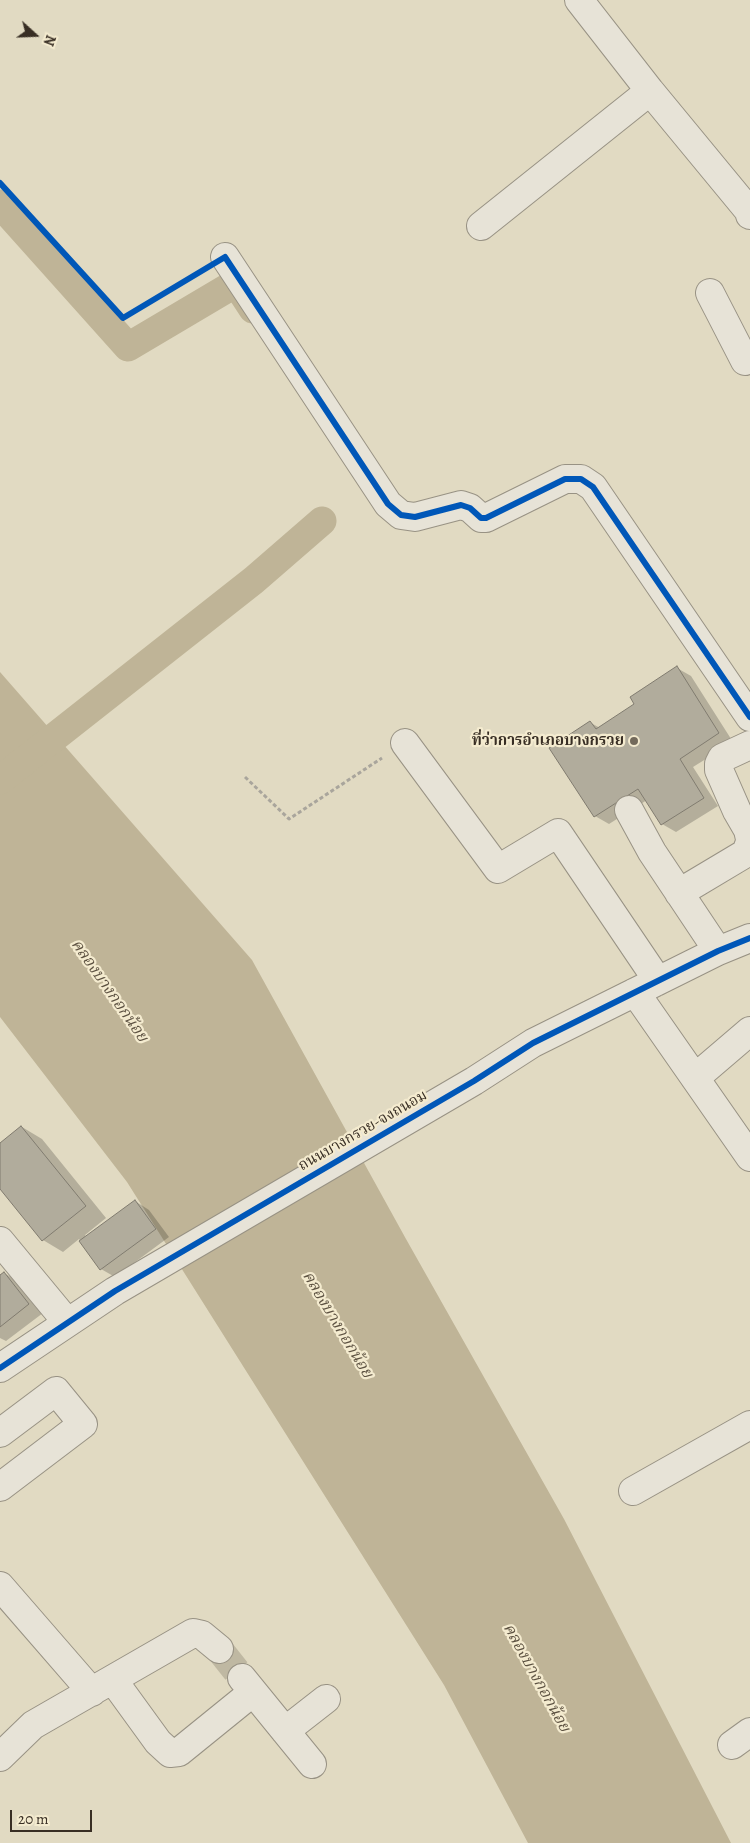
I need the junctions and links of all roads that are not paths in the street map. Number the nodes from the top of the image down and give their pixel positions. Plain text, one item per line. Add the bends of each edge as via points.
1 (579, 0) edge
2 (650, 91) junction
3 (750, 213) edge
4 (481, 226) dead end
5 (225, 257) dead end
6 (710, 293) dead end
7 (748, 363) edge
8 (750, 717) edge
9 (405, 743) road end
10 (750, 745) edge
11 (629, 810) dead end
12 (750, 840) edge
13 (679, 893) junction
14 (750, 938) edge
15 (718, 951) junction
16 (646, 986) junction
17 (747, 1039) edge
18 (695, 1078) junction
19 (750, 1157) edge
20 (0, 1241) edge
21 (67, 1322) junction
22 (0, 1368) edge
23 (750, 1425) edge
24 (0, 1433) edge
25 (0, 1487) edge
26 (633, 1491) dead end
27 (0, 1586) edge
28 (219, 1649) tunnel mouth
29 (103, 1686) junction
30 (326, 1699) dead end
31 (284, 1731) junction
32 (0, 1757) edge
33 (312, 1764) dead end

1 - 2 street
2 - 3 street
2 - 4 street
5 - 8 street via 388,504 401,515 415,517 461,505 486,518 565,480 581,479 593,487
6 - 7 street
9 - 16 street via 498,869 558,834
10 - 12 street via 722,758 719,764
11 - 13 street
12 - 13 street via 746,852
13 - 15 street
14 - 15 street, ถนนบางกรวย-จงถนอม
15 - 16 street, ถนนบางกรวย-จงถนอม
16 - 18 street
16 - 21 street, ถนนบางกรวย-จงถนอม via 533,1043
17 - 18 street
18 - 19 street
20 - 21 street
21 - 22 street, ถนนบางกรวย-จงถนอม
23 - 26 street
24 - 25 street via 56,1391 83,1424
27 - 29 street
28 - 29 street via 202,1634 193,1632
29 - 31 street via 170,1753 179,1752 247,1685
29 - 32 street via 33,1725
30 - 31 street
31 - 33 street

